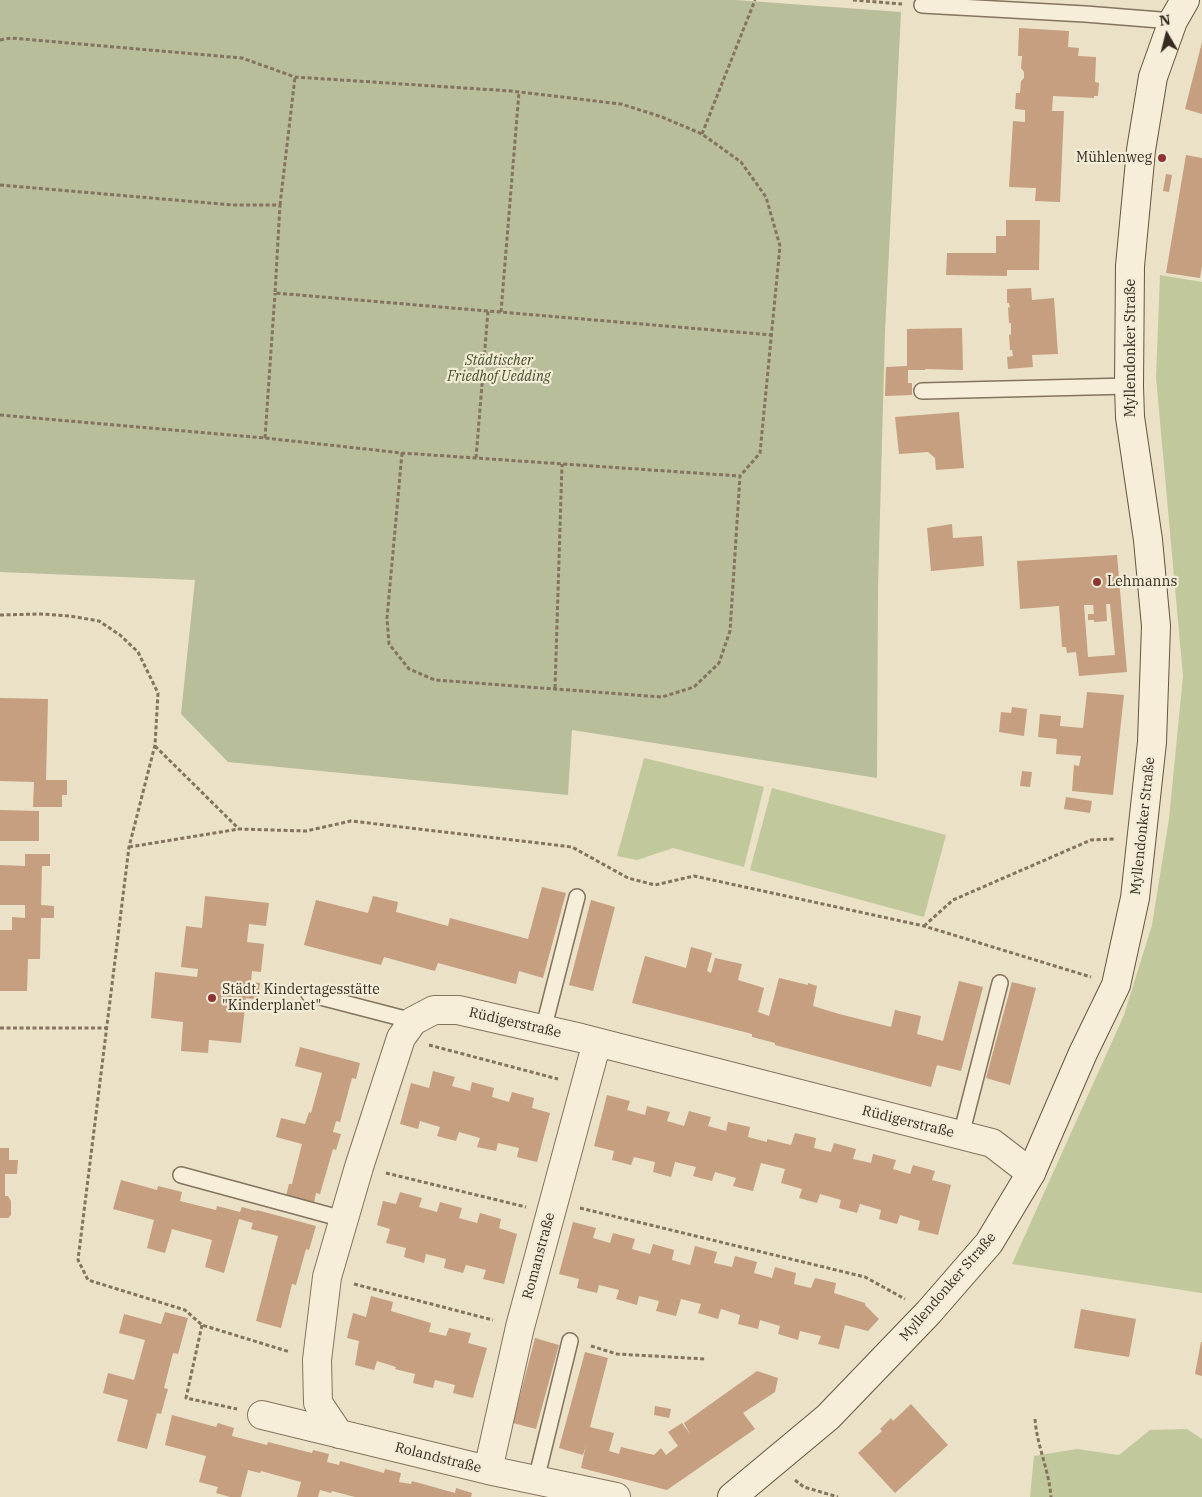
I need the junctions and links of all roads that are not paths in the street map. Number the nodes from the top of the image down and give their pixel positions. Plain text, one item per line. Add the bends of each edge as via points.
1 (922, 5) road end
2 (1085, 7) edge
3 (1179, 11) edge
4 (1129, 386) junction
5 (922, 391) dead end
6 (577, 897) dead end
7 (1000, 983) dead end
8 (309, 994) dead end
9 (407, 1030) junction
10 (543, 1030) junction
11 (596, 1042) junction
12 (961, 1135) junction
13 (1032, 1173) junction
14 (181, 1175) dead end
15 (343, 1219) junction
16 (570, 1341) dead end
17 (262, 1414) road end
18 (339, 1434) junction
19 (488, 1470) junction
20 (536, 1480) junction
21 (616, 1497) edge
22 (732, 1497) edge

1 - 2 lane, Myllendonker Straße
2 - 3 lane, Myllendonker Straße
3 - 4 street, Myllendonker Straße via 1153,77 1142,150 1130,266
4 - 5 lane
4 - 13 street, Myllendonker Straße via 1156,626 1152,742 1135,898 1116,985 1082,1053
6 - 10 lane
7 - 12 lane
8 - 9 lane
9 - 10 street, Rüdigerstraße via 434,1010 458,1010
9 - 15 street
10 - 11 street, Rüdigerstraße
11 - 12 street, Rüdigerstraße
11 - 19 street, Romanstraße via 520,1327
12 - 13 street, Rüdigerstraße via 992,1143
13 - 22 street, Myllendonker Straße via 989,1243 929,1312 828,1417
14 - 15 lane
15 - 18 street via 327,1277 317,1360 318,1403
16 - 20 lane
17 - 18 street, Rolandstraße
18 - 19 street, Rolandstraße
19 - 20 street, Rolandstraße
20 - 21 street, Rolandstraße

